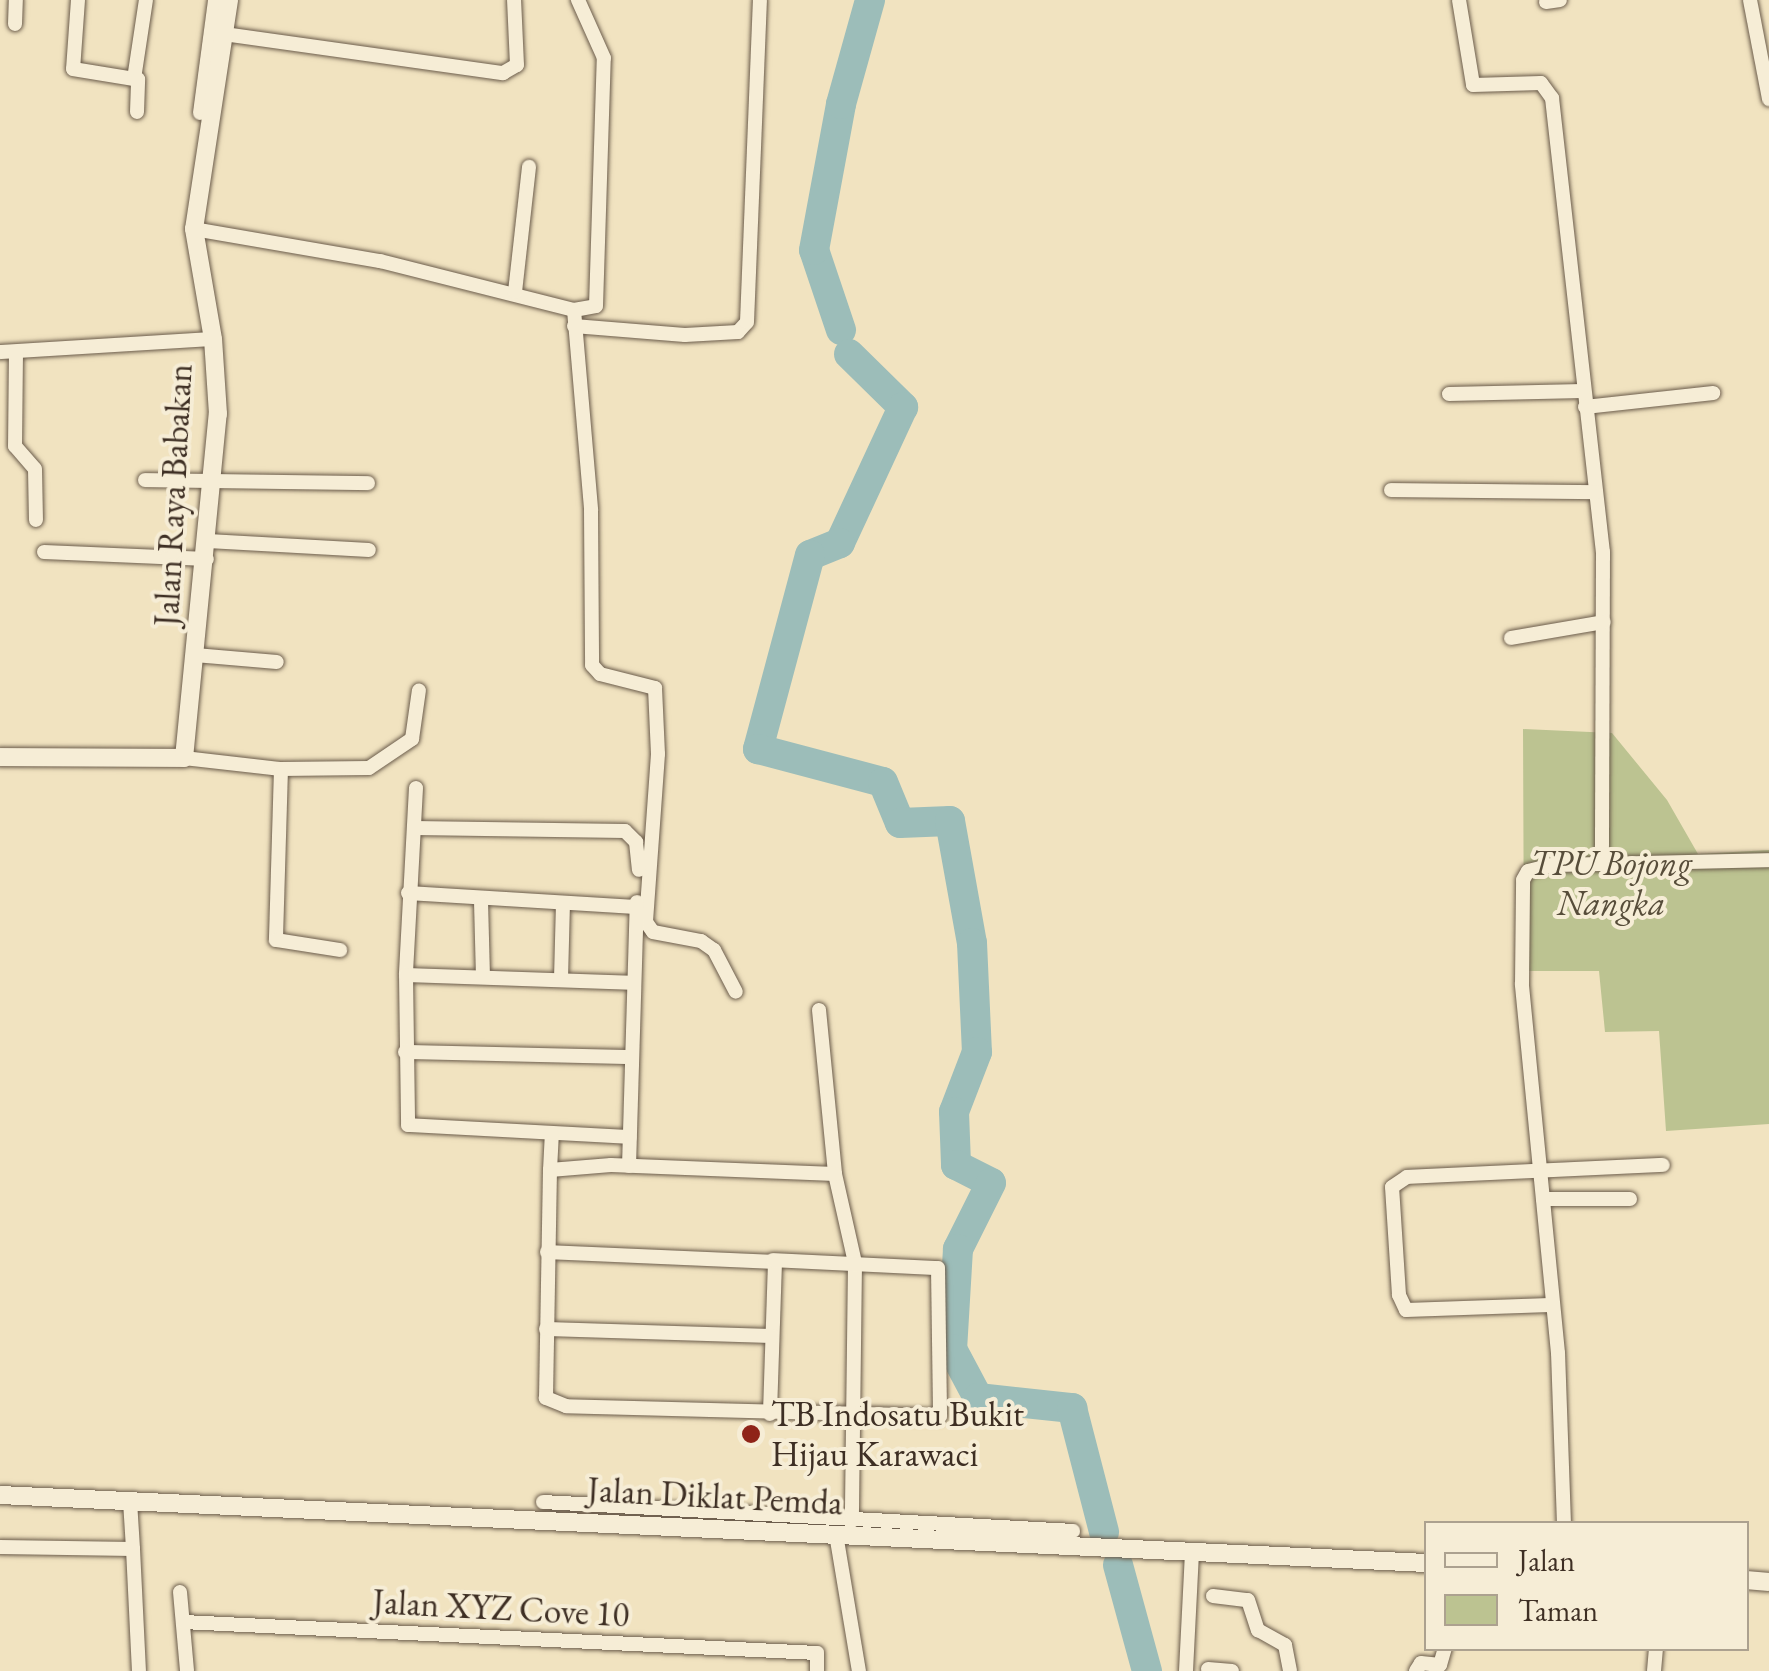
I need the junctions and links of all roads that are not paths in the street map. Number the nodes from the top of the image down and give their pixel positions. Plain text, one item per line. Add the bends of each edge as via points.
1 (16, 0) edge
2 (78, 0) edge
3 (146, 0) edge
4 (215, 0) edge
5 (229, 0) edge
6 (578, 0) edge
7 (760, 0) edge
8 (1460, 0) edge
9 (1750, 0) edge
10 (511, 1) edge
11 (15, 24) dead end
12 (224, 34) junction
13 (138, 79) junction
14 (1769, 99) edge
15 (137, 112) dead end
16 (200, 113) dead end
17 (529, 167) dead end
18 (194, 229) junction
19 (515, 292) junction
20 (574, 318) junction
21 (213, 339) junction
22 (0, 352) edge
23 (16, 352) junction
24 (1583, 391) junction
25 (1713, 393) dead end
26 (1449, 394) dead end
27 (1585, 407) junction
28 (145, 480) dead end
29 (214, 481) junction
30 (368, 483) dead end
31 (1391, 490) dead end
32 (1595, 492) junction
33 (36, 520) dead end
34 (207, 550) junction
35 (369, 550) dead end
36 (44, 552) dead end
37 (1604, 622) junction
38 (1511, 638) dead end
39 (195, 655) junction
40 (277, 662) dead end
41 (419, 690) dead end
42 (0, 755) edge
43 (184, 758) junction
44 (281, 769) junction
45 (416, 788) dead end
46 (414, 828) junction
47 (1769, 860) edge
48 (1602, 863) junction
49 (408, 893) junction
50 (481, 900) junction
51 (563, 904) junction
52 (636, 907) junction
53 (340, 950) dead end
54 (406, 974) junction
55 (483, 976) junction
56 (561, 980) junction
57 (631, 984) junction
58 (736, 992) dead end
59 (820, 1010) dead end
60 (405, 1052) junction
61 (630, 1056) junction
62 (552, 1134) junction
63 (630, 1137) junction
64 (629, 1166) junction
65 (1662, 1166) dead end
66 (550, 1170) junction
67 (1543, 1170) junction
68 (835, 1174) junction
69 (1543, 1199) junction
70 (1630, 1199) dead end
71 (547, 1252) junction
72 (773, 1260) junction
73 (856, 1263) junction
74 (1550, 1305) junction
75 (546, 1330) junction
76 (772, 1336) junction
77 (770, 1414) junction
78 (853, 1418) junction
79 (0, 1495) edge
80 (130, 1501) junction
81 (543, 1502) dead end
82 (712, 1508) junction
83 (852, 1514) junction
84 (642, 1515) junction
85 (1564, 1521) edge
86 (710, 1528) junction
87 (956, 1531) junction
88 (1073, 1531) dead end
89 (844, 1534) junction
90 (0, 1548) edge
91 (133, 1549) junction
92 (1192, 1550) junction
93 (1424, 1563) edge
94 (180, 1592) dead end
95 (1213, 1596) dead end
96 (183, 1622) junction
97 (1444, 1651) edge
98 (1208, 1669) edge
99 (138, 1671) edge
100 (187, 1671) edge
101 (817, 1671) edge
102 (859, 1671) edge
103 (1186, 1671) edge
104 (1232, 1671) edge
105 (1290, 1671) edge
106 (1416, 1671) edge

1 - 11 street
2 - 13 street via 72,69
3 - 13 street
4 - 16 street
5 - 12 street, Jalan Raya Babakan
6 - 20 street via 604,58 599,296 596,306
7 - 20 street via 747,322 738,332 684,335
8 - 24 street via 1473,84 1541,83 1552,98
9 - 14 street
10 - 12 street via 516,65 504,73
12 - 18 street, Jalan Raya Babakan
13 - 15 street
17 - 19 street
18 - 19 street
18 - 21 street, Jalan Raya Babakan
19 - 20 street
20 - 58 street via 590,494 592,665 600,674 655,688 658,754 646,922 653,932 714,950
21 - 23 street
21 - 29 street, Jalan Raya Babakan
22 - 23 street
23 - 33 street via 16,446 35,470
24 - 26 street
24 - 27 street
25 - 27 street
27 - 32 street
28 - 29 street
29 - 30 street
29 - 34 street, Jalan Raya Babakan
31 - 32 street
32 - 37 street
34 - 35 street
34 - 36 street
34 - 39 street, Jalan Raya Babakan
37 - 38 street
37 - 48 street
39 - 40 street
39 - 43 street, Jalan Raya Babakan
41 - 44 street via 412,739 369,768
42 - 43 street
43 - 44 street
44 - 53 street via 276,940
45 - 46 street
46 - 49 street
46 - 52 street via 625,832 640,858
47 - 48 street
48 - 67 street via 1537,867 1523,880 1526,1055
49 - 50 street
49 - 54 street
50 - 51 street
50 - 55 street
51 - 52 street
51 - 56 street
52 - 57 street
54 - 55 street
54 - 60 street
55 - 56 street
56 - 57 street
57 - 61 street
59 - 68 street
60 - 61 street
60 - 62 street via 408,1125
61 - 63 street
62 - 63 street
62 - 66 street
63 - 64 street
64 - 66 street
64 - 68 street
65 - 67 street
66 - 71 street
67 - 69 street
67 - 74 street via 1407,1177 1392,1194 1398,1294 1406,1310
68 - 73 street
69 - 70 street
69 - 74 street
71 - 72 street
71 - 75 street
72 - 73 street
72 - 76 street
73 - 78 street
73 - 78 street via 938,1268 943,1412 934,1418
74 - 85 street
75 - 76 street
75 - 77 street via 544,1391 553,1404
76 - 77 street
77 - 78 street
78 - 83 street
79 - 80 street, Jalan Diklat Pemda
80 - 84 street, Jalan Diklat Pemda
80 - 91 street
81 - 84 street
82 - 83 street
82 - 84 street
82 - 86 street
83 - 87 street
83 - 89 street
84 - 86 street, Jalan Diklat Pemda
86 - 89 street, Jalan Diklat Pemda
87 - 88 street
87 - 89 street, Jalan Diklat Pemda
87 - 92 street, Jalan Diklat Pemda
89 - 102 street
90 - 91 street
91 - 99 street
92 - 93 street, Jalan Diklat Pemda
92 - 103 street
94 - 96 street
95 - 105 street via 1248,1600 1258,1630 1285,1645
96 - 100 street
96 - 101 street, Jalan XYZ Cove 10 via 817,1653
97 - 106 street via 1440,1665 1420,1663
98 - 104 street

